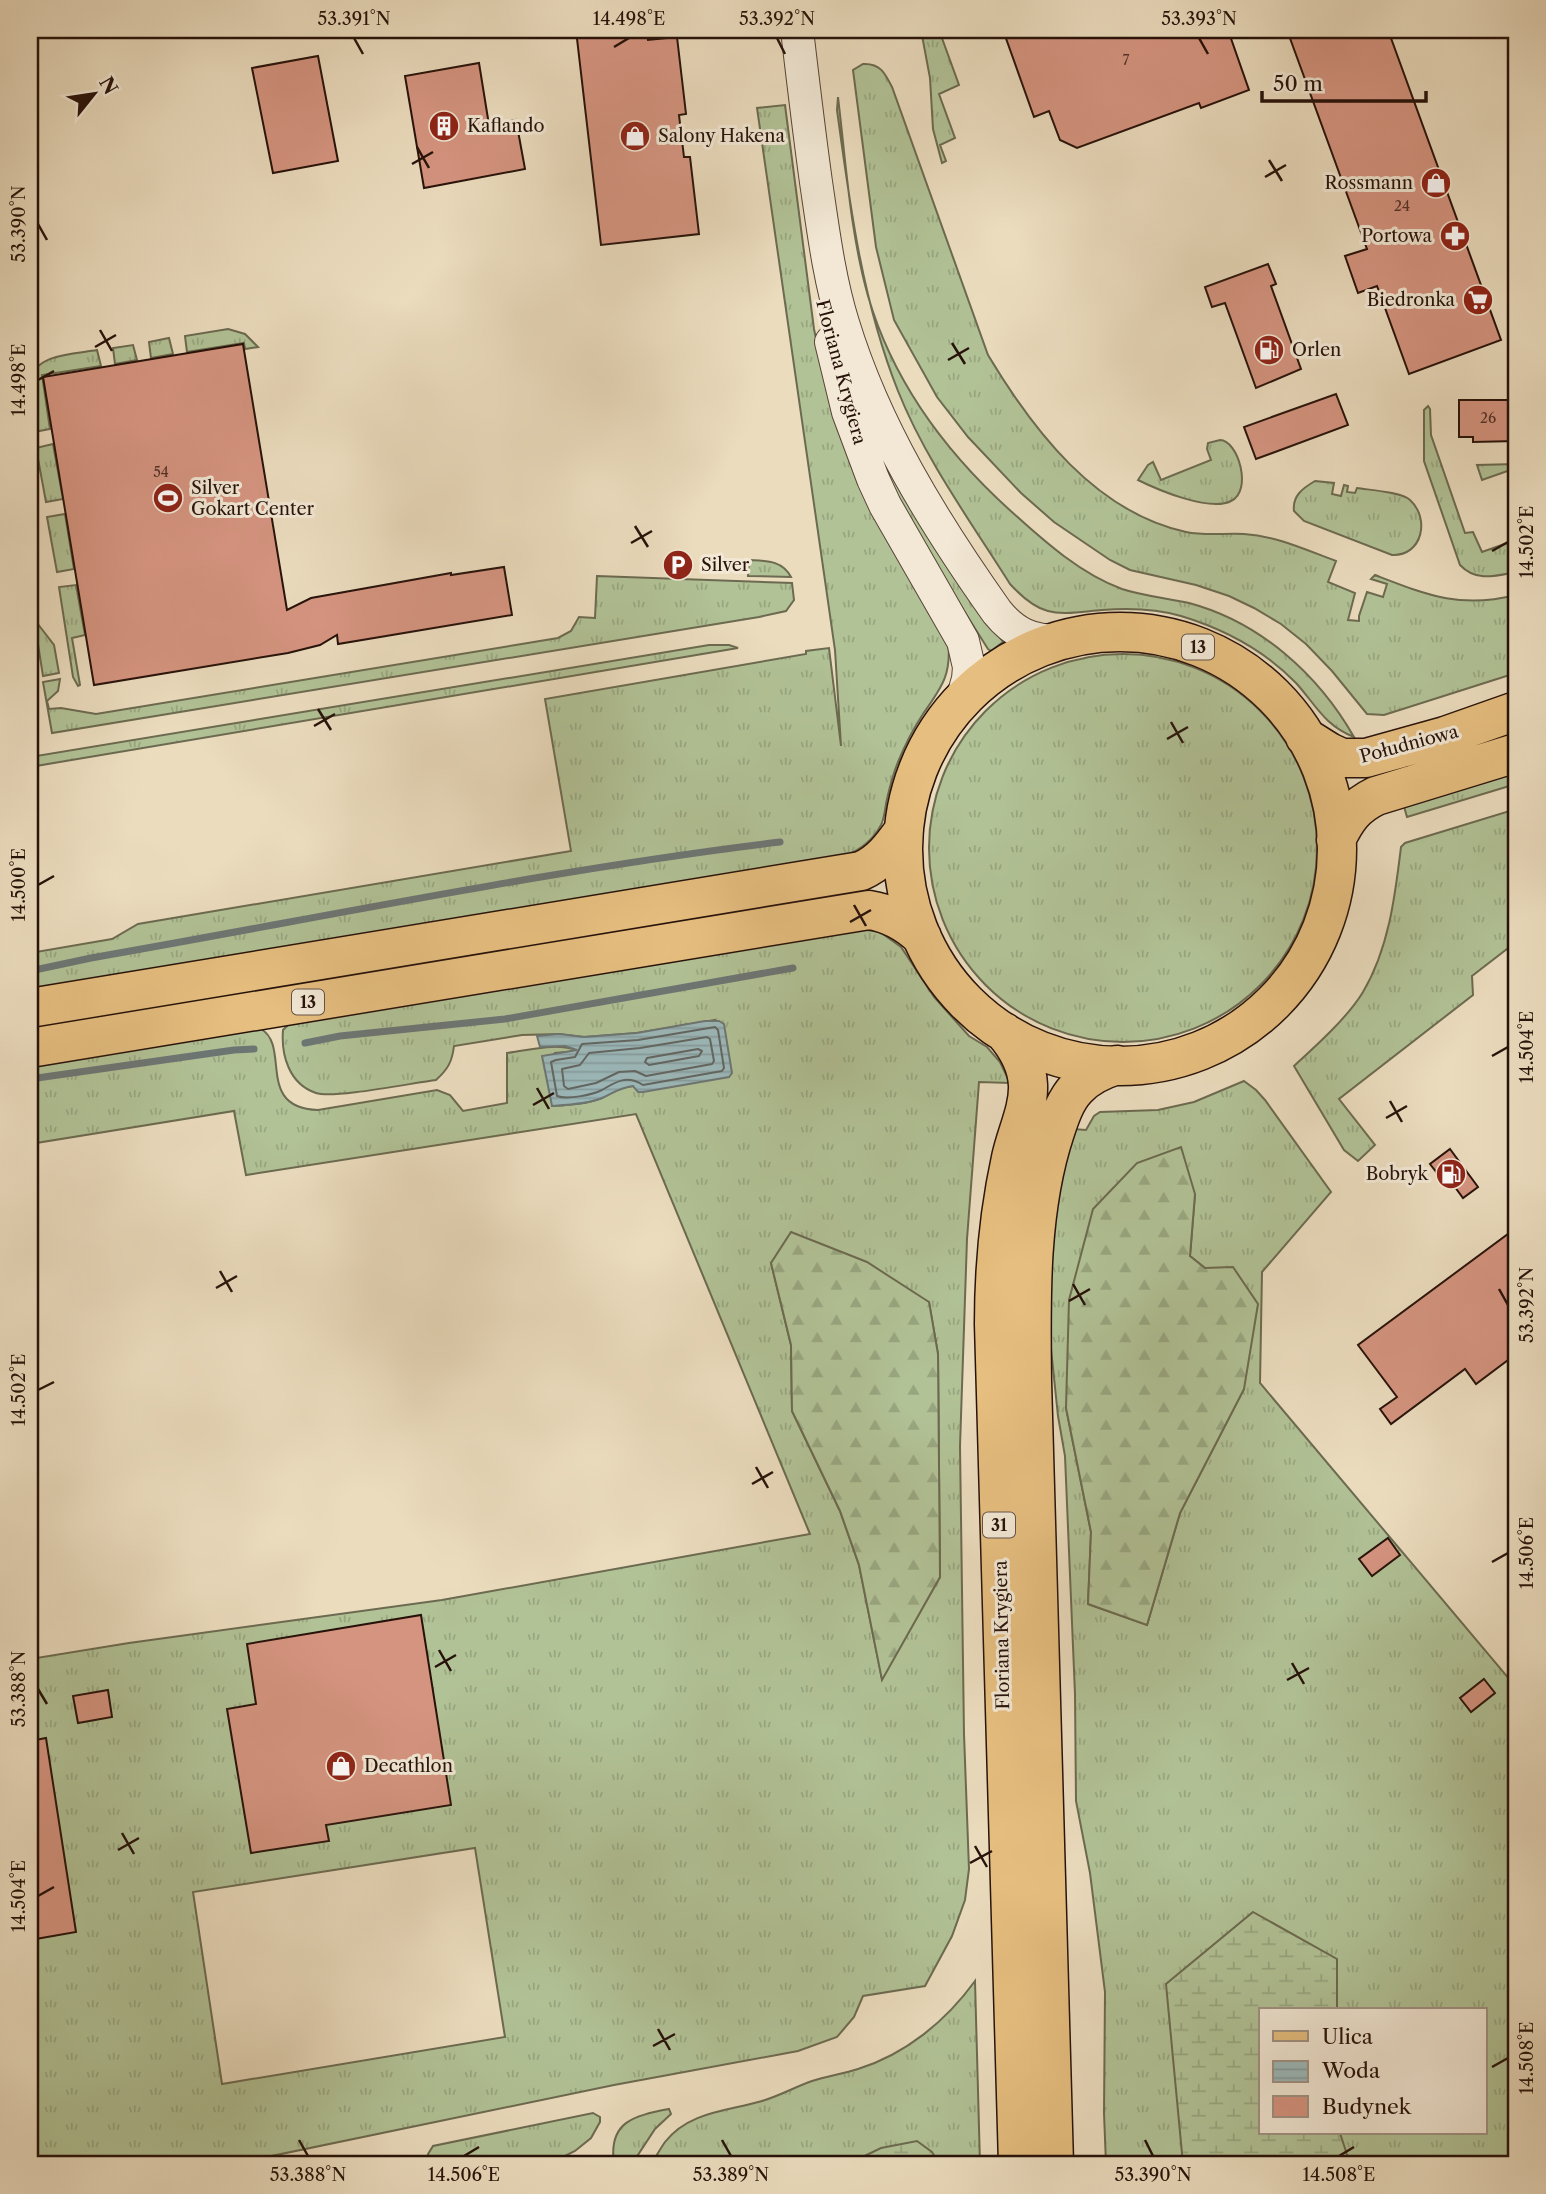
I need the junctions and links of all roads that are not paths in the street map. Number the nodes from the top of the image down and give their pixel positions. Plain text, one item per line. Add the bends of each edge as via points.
1 (797, 30) edge
2 (805, 101) junction
3 (1059, 641) junction
4 (962, 700) junction
5 (1516, 712) edge
6 (1305, 737) junction
7 (1516, 753) edge
8 (904, 830) junction
9 (1336, 840) junction
10 (922, 937) junction
11 (30, 1008) edge
12 (1004, 1032) junction
13 (30, 1048) edge
14 (1117, 1065) junction
15 (1018, 2164) edge
16 (1054, 2164) edge

1 - 2 street, Floriana Krygiera
2 - 3 street, Floriana Krygiera via 842,321 887,435 931,512 1004,621 1029,638
2 - 4 street, Floriana Krygiera via 804,184 826,321 848,412 885,505 963,641 969,667
3 - 4 main road, 13 via 1004,666
3 - 6 main road, 13 via 1124,632 1196,646 1258,682 1284,707
4 - 8 main road, 13 via 922,760
5 - 6 main road, Południowa / 13 via 1366,758 1342,758
6 - 9 main road via 1327,786
7 - 9 main road, 13 via 1363,802
8 - 10 main road, 13 via 907,885
8 - 11 main road, 13 via 875,864 861,871
9 - 14 main road, 13 via 1332,894 1321,929 1296,976 1272,1004 1244,1027 1204,1049 1161,1062
10 - 12 main road, 13 via 956,990
10 - 13 main road, 13 via 895,917 869,910
12 - 14 main road, 13 via 1062,1058
12 - 15 main road, Floriana Krygiera / 31 via 1024,1064 1028,1088 1000,1219 994,1324
14 - 16 main road, Floriana Krygiera / 31 via 1083,1081 1064,1107 1044,1176 1034,1249 1032,1381

